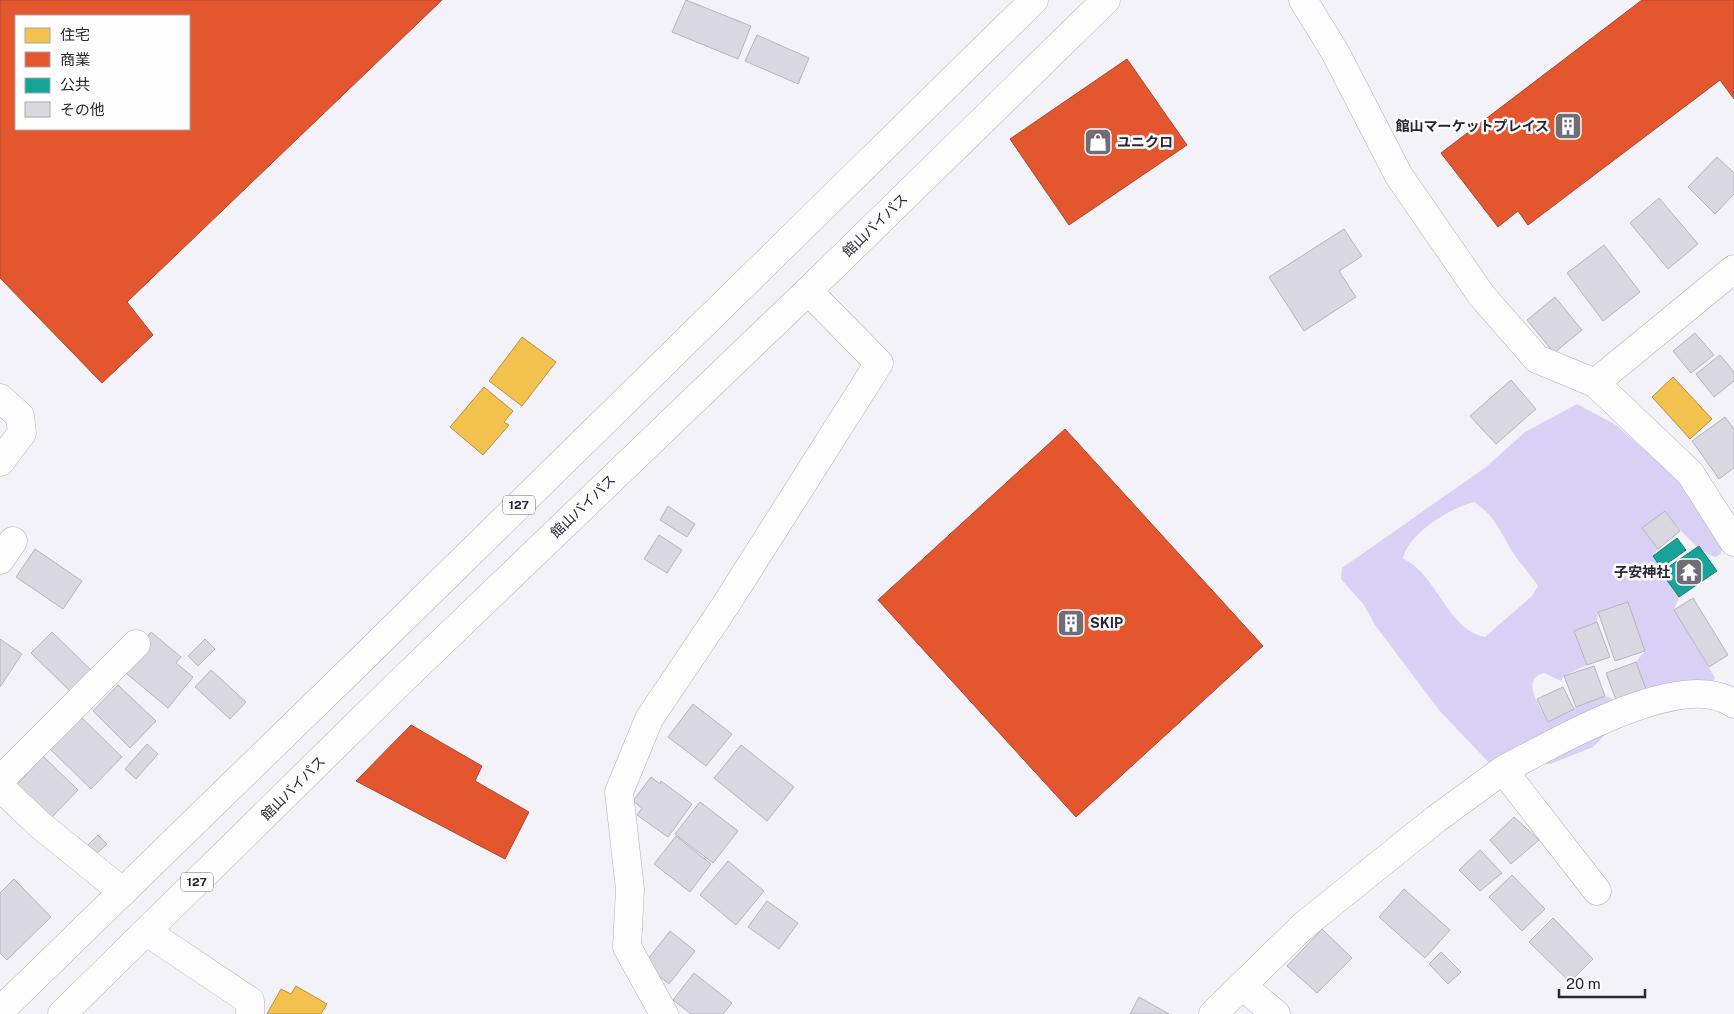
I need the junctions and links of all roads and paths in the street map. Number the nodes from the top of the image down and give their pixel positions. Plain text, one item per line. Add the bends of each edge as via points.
1 (1034, 0) edge
2 (1106, 0) edge
3 (1303, 0) edge
4 (1734, 270) edge
5 (808, 291) junction
6 (1595, 382) junction
7 (0, 398) edge
8 (0, 462) edge
9 (1734, 542) edge
10 (136, 644) dead end
11 (1734, 704) edge
12 (1503, 770) junction
13 (0, 780) edge
14 (0, 787) edge
15 (1597, 891) dead end
16 (123, 892) junction
17 (147, 932) junction
18 (1242, 986) junction
19 (9, 1008) edge
20 (62, 1014) edge
21 (250, 1014) edge
22 (664, 1014) edge
23 (1213, 1014) edge
24 (1276, 1014) edge

1 - 16 main road, 127
2 - 5 main road, 館山バイパス / 127
3 - 6 main road via 1335,52 1399,176 1482,296 1536,359
4 - 6 main road
5 - 17 main road, 館山バイパス / 127 via 393,689
5 - 22 main road via 879,363 725,606 649,719 619,792 630,889 628,948
6 - 9 main road via 1690,473
7 - 8 main road via 20,416 22,433
10 - 13 main road
11 - 12 main road via 1725,697 1685,693 1625,710
12 - 15 main road
12 - 18 main road via 1436,819 1303,926
14 - 16 main road via 40,825
16 - 19 main road, 127
17 - 20 main road, 館山バイパス / 127
17 - 21 main road via 250,1001
18 - 23 main road
18 - 24 main road

